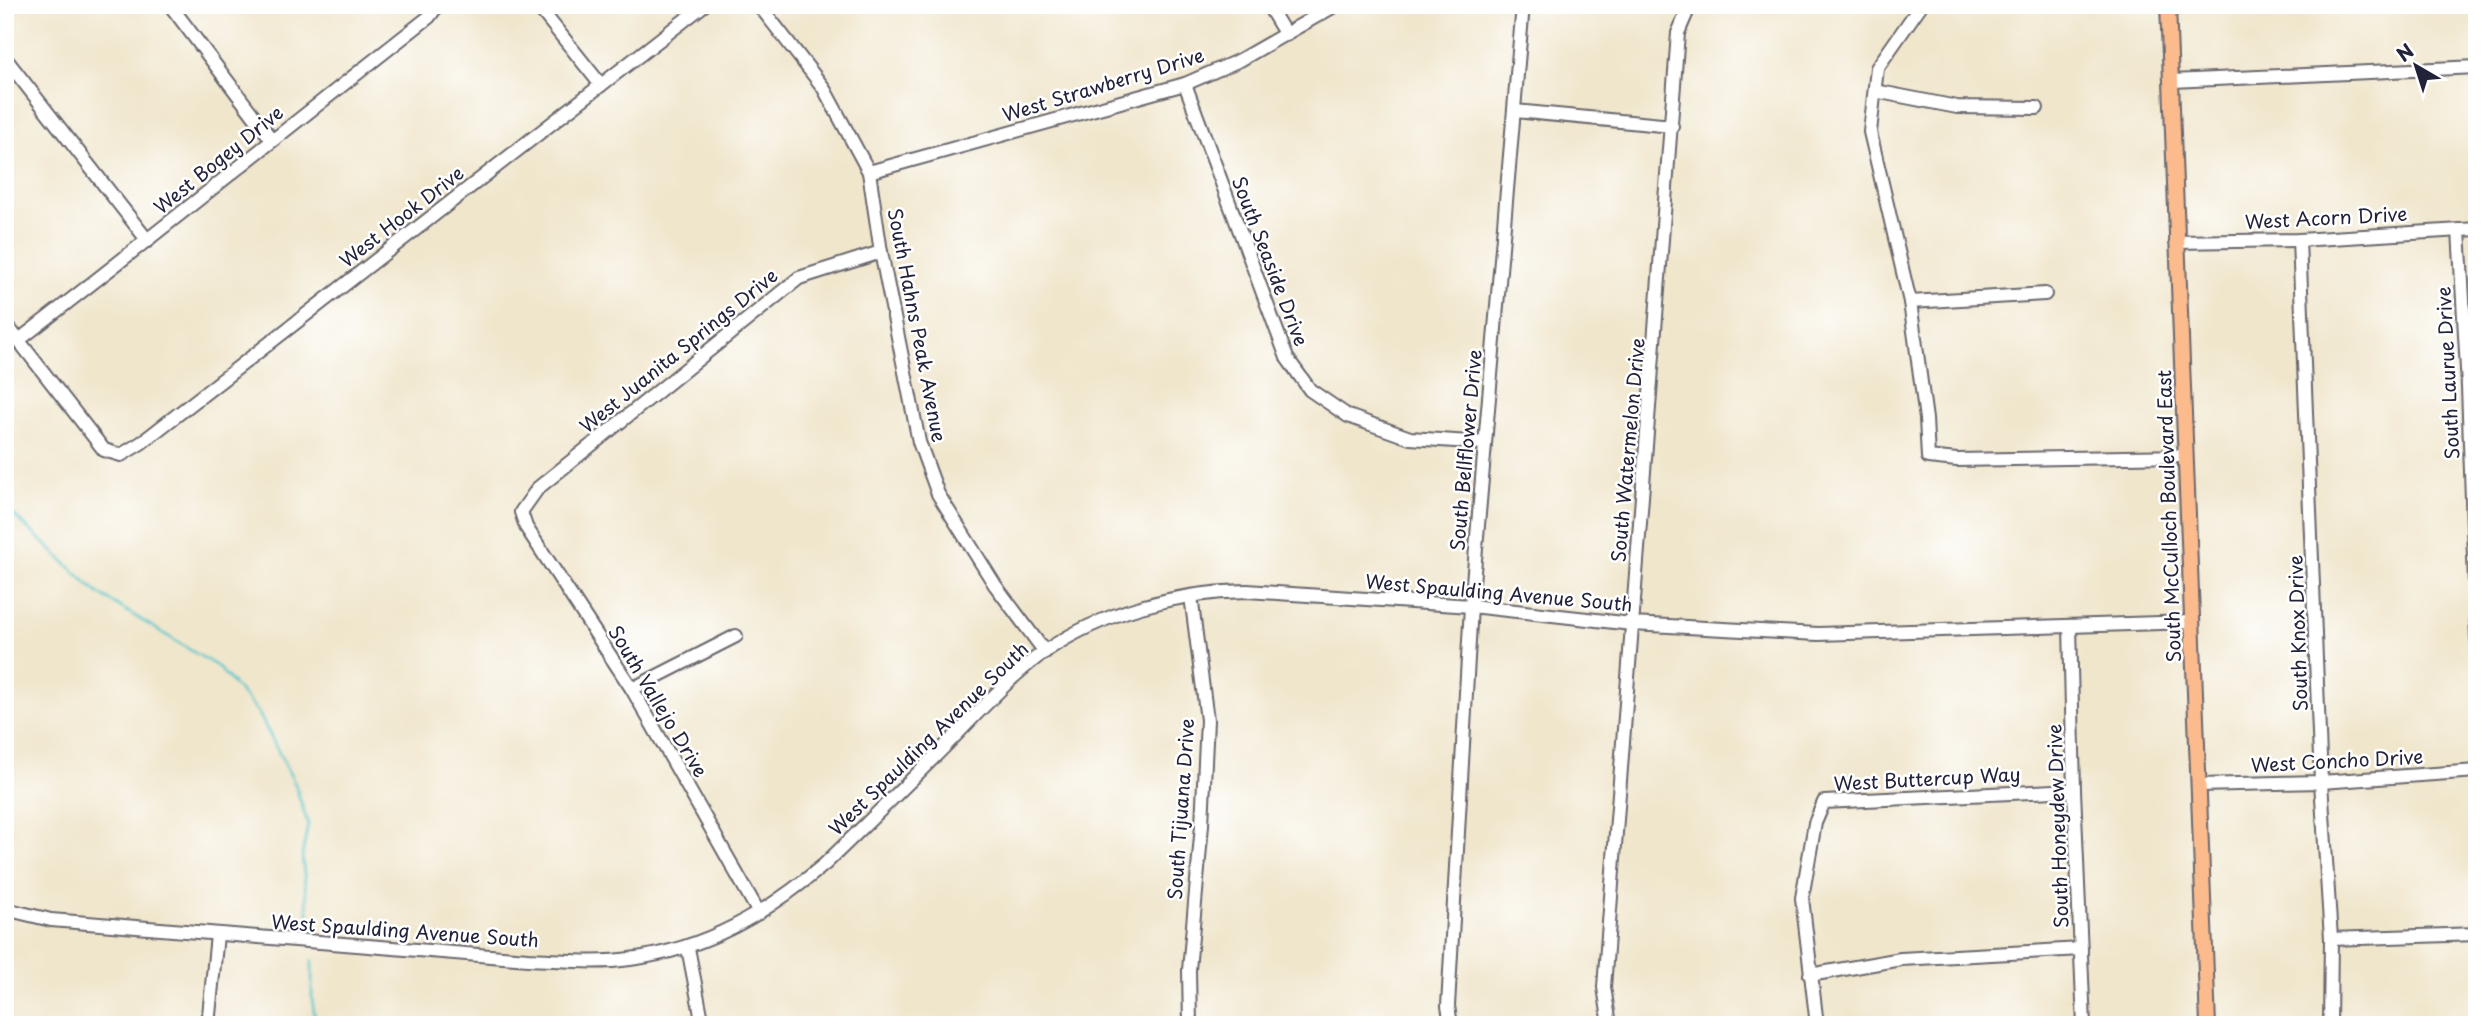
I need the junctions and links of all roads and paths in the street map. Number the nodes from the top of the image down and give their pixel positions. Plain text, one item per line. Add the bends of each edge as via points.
1 (170, 5) edge
2 (438, 5) edge
3 (537, 5) edge
4 (704, 5) edge
5 (759, 5) edge
6 (1268, 5) edge
7 (1336, 5) edge
8 (1523, 5) edge
9 (1690, 5) edge
10 (1921, 5) edge
11 (2168, 5) edge
12 (1286, 35) junction
13 (5, 58) edge
14 (2477, 67) edge
15 (2172, 81) junction
16 (1185, 83) junction
17 (601, 85) junction
18 (1875, 91) junction
19 (2037, 108) dead end
20 (1515, 111) junction
21 (1672, 126) junction
22 (272, 139) junction
23 (869, 173) junction
24 (2477, 229) edge
25 (2459, 230) junction
26 (2299, 240) junction
27 (148, 241) junction
28 (2176, 242) junction
29 (881, 252) junction
30 (2045, 294) dead end
31 (1910, 303) junction
32 (5, 323) edge
33 (19, 340) junction
34 (2472, 386) edge
35 (1485, 443) junction
36 (2184, 456) junction
37 (521, 512) joint
38 (2474, 540) edge
39 (1191, 596) junction
40 (1471, 606) junction
41 (2191, 622) junction
42 (1632, 624) junction
43 (2070, 626) junction
44 (736, 636) dead end
45 (2477, 640) edge
46 (1045, 652) junction
47 (632, 689) junction
48 (2477, 771) edge
49 (2321, 782) junction
50 (2199, 785) junction
51 (2074, 790) junction
52 (5, 909) edge
53 (760, 913) junction
54 (2477, 934) edge
55 (217, 935) junction
56 (2331, 939) junction
57 (688, 948) junction
58 (2081, 949) junction
59 (1810, 975) junction
60 (208, 1025) edge
61 (703, 1025) edge
62 (1190, 1025) edge
63 (1451, 1025) edge
64 (1610, 1025) edge
65 (1817, 1025) edge
66 (2084, 1025) edge
67 (2208, 1025) edge
68 (2330, 1025) edge

1 - 22 street
2 - 22 street, West Bogey Drive via 429,17
3 - 17 street
4 - 17 street, West Hook Drive
5 - 23 street, South Hahns Peak Avenue via 823,87
6 - 12 street
7 - 12 street, West Strawberry Drive
8 - 20 street, South Bellflower Drive
9 - 21 street, South Watermelon Drive via 1678,33
10 - 18 street via 1877,68
11 - 15 main road, South McCulloch Boulevard East
12 - 16 street, West Strawberry Drive
13 - 27 street
14 - 15 street
15 - 28 main road, South McCulloch Boulevard East
16 - 23 street, West Strawberry Drive
16 - 35 street, South Seaside Drive via 1287,358 1310,390 1348,416 1410,438
17 - 33 street, West Hook Drive via 121,455 104,450
18 - 19 street via 1957,107
18 - 31 street via 1870,132
20 - 21 street
20 - 35 street, South Bellflower Drive
21 - 42 street, South Watermelon Drive
22 - 27 street, West Bogey Drive
23 - 29 street, South Hahns Peak Avenue
24 - 25 street, West Acorn Drive
25 - 26 street, West Acorn Drive
25 - 34 street, South Laurue Drive
26 - 28 street, West Acorn Drive
26 - 49 street, South Knox Drive
27 - 33 street, West Bogey Drive
28 - 36 main road, South McCulloch Boulevard East
29 - 37 street, West Juanita Springs Drive via 799,278 538,488
29 - 46 street, South Hahns Peak Avenue via 919,442 937,494
30 - 31 street
31 - 36 street via 1928,457
32 - 33 street
34 - 38 street, South Laurue Drive
35 - 40 street, South Bellflower Drive
36 - 41 main road, South McCulloch Boulevard East
37 - 47 street, South Vallejo Drive via 526,527
38 - 45 street, South Laurue Drive
39 - 40 street, West Spaulding Avenue South via 1247,591
39 - 46 street, West Spaulding Avenue South via 1122,613
39 - 62 street, South Tijuana Drive via 1207,720 1189,970
40 - 42 street, West Spaulding Avenue South
40 - 63 street, South Bellflower Drive via 1448,1006
41 - 43 street, West Spaulding Avenue South
41 - 50 main road, South McCulloch Boulevard East
42 - 43 street, West Spaulding Avenue South via 1818,634
42 - 64 street, South Watermelon Drive via 1604,987
43 - 51 street, South Honeydew Drive
44 - 47 street
46 - 53 street, West Spaulding Avenue South via 1008,682 825,864
47 - 53 street, South Vallejo Drive
48 - 49 street, West Concho Drive
49 - 50 street, West Concho Drive
49 - 56 street, South Knox Drive
50 - 67 main road, South McCulloch Boulevard East
51 - 58 street, South Honeydew Drive
51 - 59 street, West Buttercup Way via 1824,802 1815,823 1802,898
52 - 55 street, West Spaulding Avenue South via 51,920
53 - 57 street, West Spaulding Avenue South
54 - 56 street
55 - 57 street, West Spaulding Avenue South via 586,961 630,959
55 - 60 street
56 - 68 street, South Knox Drive
57 - 61 street
58 - 59 street via 1901,959
58 - 66 street, South Honeydew Drive
59 - 65 street

